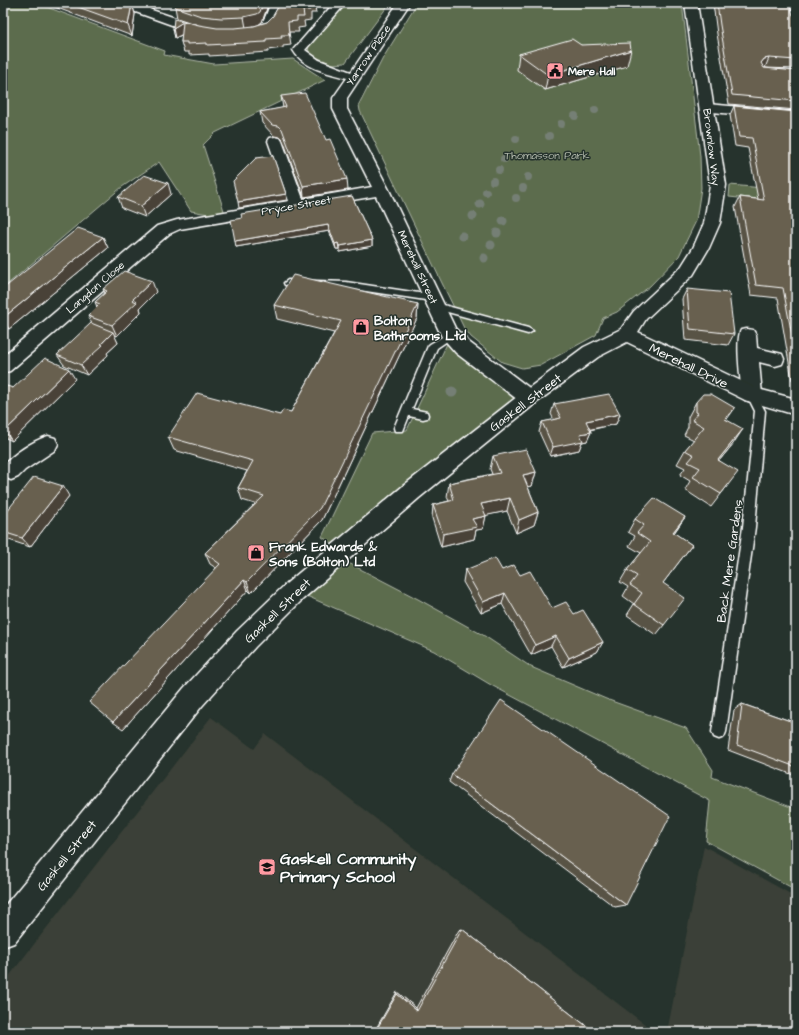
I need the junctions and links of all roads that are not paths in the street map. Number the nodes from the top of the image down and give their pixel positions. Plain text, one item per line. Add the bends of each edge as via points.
1 (120, 3) edge
2 (157, 3) edge
3 (340, 3) edge
4 (404, 3) edge
5 (691, 3) edge
6 (790, 3) edge
7 (274, 4) edge
8 (143, 11) junction
9 (796, 23) edge
10 (239, 33) edge
11 (213, 34) edge
12 (353, 76) junction
13 (707, 108) junction
14 (340, 109) joint
15 (795, 120) edge
16 (274, 140) dead end
17 (382, 190) junction
18 (298, 205) junction
19 (211, 220) joint
20 (288, 283) edge
21 (434, 302) junction
22 (528, 331) dead end
23 (627, 334) junction
24 (451, 335) junction
25 (747, 335) dead end
26 (748, 353) junction
27 (775, 359) dead end
28 (3, 366) edge
29 (752, 395) junction
30 (529, 398) junction
31 (796, 407) edge
32 (406, 411) junction
33 (423, 415) dead end
34 (399, 428) dead end
35 (48, 444) dead end
36 (11, 464) edge
37 (719, 732) dead end
38 (3, 932) edge

1 - 8 street
2 - 8 lane
3 - 12 street via 298,50 303,56 333,71
4 - 12 street, Yarrow Place
5 - 13 street, Brownlow Way
6 - 9 street
7 - 10 street via 268,25 256,31
8 - 11 street
12 - 14 street, Yarrow Place via 340,98
13 - 15 street
13 - 23 street, Brownlow Way via 718,185 712,223 687,271 640,315
14 - 17 street, Merehall Street
16 - 18 street via 273,156
17 - 18 street, Pryce Street
17 - 21 street, Merehall Street
18 - 19 street, Pryce Street
19 - 28 street, Langdon Close via 192,217 157,234
20 - 21 lane via 346,285
21 - 22 lane
21 - 24 street, Merehall Street
23 - 29 street, Merehall Drive
23 - 30 street, Gaskell Street via 591,352
24 - 30 street, Merehall Street via 463,348
24 - 32 lane via 433,346
25 - 26 street, Merehall Drive
26 - 27 street
26 - 29 street, Merehall Drive
29 - 31 street, Merehall Drive
29 - 37 lane, Back Mere Gardens via 760,411 750,513
30 - 38 street, Gaskell Street via 411,492 294,591 246,639 193,697
32 - 33 lane
32 - 34 lane
35 - 36 street

